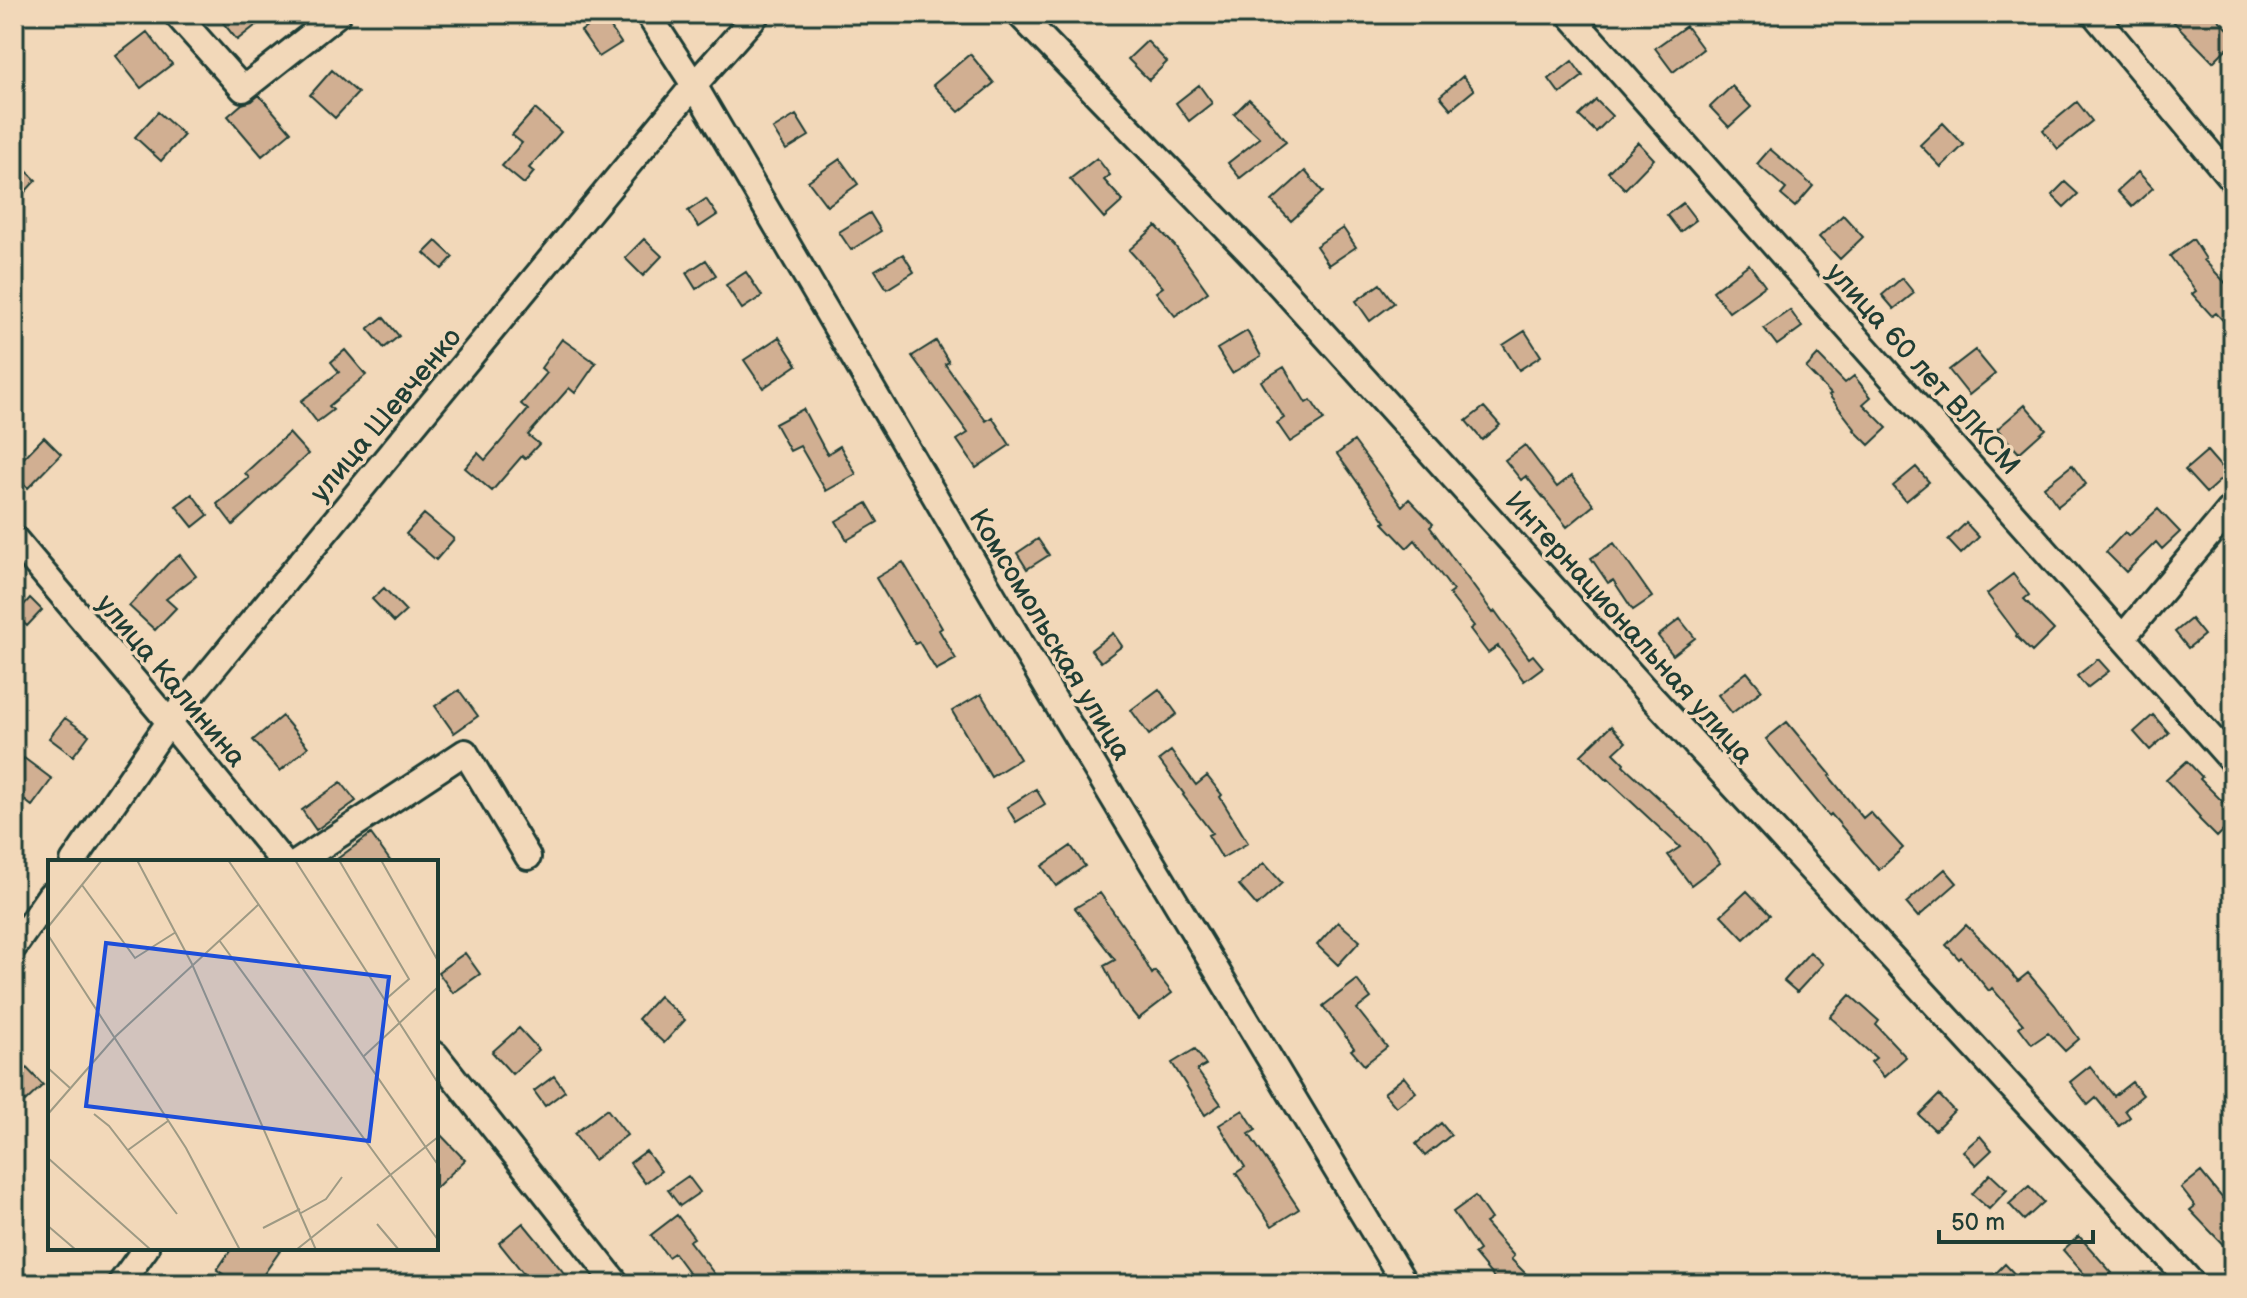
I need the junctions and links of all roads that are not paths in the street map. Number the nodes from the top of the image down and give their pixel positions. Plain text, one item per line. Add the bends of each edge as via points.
1 (176, 14) edge
2 (338, 14) edge
3 (648, 14) edge
4 (757, 14) edge
5 (1019, 14) edge
6 (1569, 14) edge
7 (2094, 14) edge
8 (694, 85) junction
9 (2233, 181) edge
10 (2233, 506) edge
11 (14, 538) edge
12 (2123, 637) junction
13 (169, 722) junction
14 (2233, 762) edge
15 (528, 857) dead end
16 (74, 860) edge
17 (281, 860) edge
18 (301, 860) edge
19 (48, 898) edge
20 (14, 947) edge
21 (438, 1058) edge
22 (145, 1250) edge
23 (120, 1284) edge
24 (617, 1284) edge
25 (1405, 1284) edge
26 (2193, 1284) edge

1 - 2 street via 243,89
3 - 8 street, Комсомольская улица
4 - 8 street, улица Шевченко
5 - 26 street, Интернациональная улица via 1257,260
6 - 12 street, улица 60 лет ВЛКСМ
7 - 9 street
8 - 13 street, улица Шевченко
8 - 25 street, Комсомольская улица
10 - 12 street
11 - 13 street, улица Калинина
12 - 14 street, улица 60 лет ВЛКСМ
13 - 16 street, улица Шевченко
13 - 17 street, улица Калинина
15 - 18 street via 465,752
19 - 20 street
21 - 24 street
22 - 23 street

